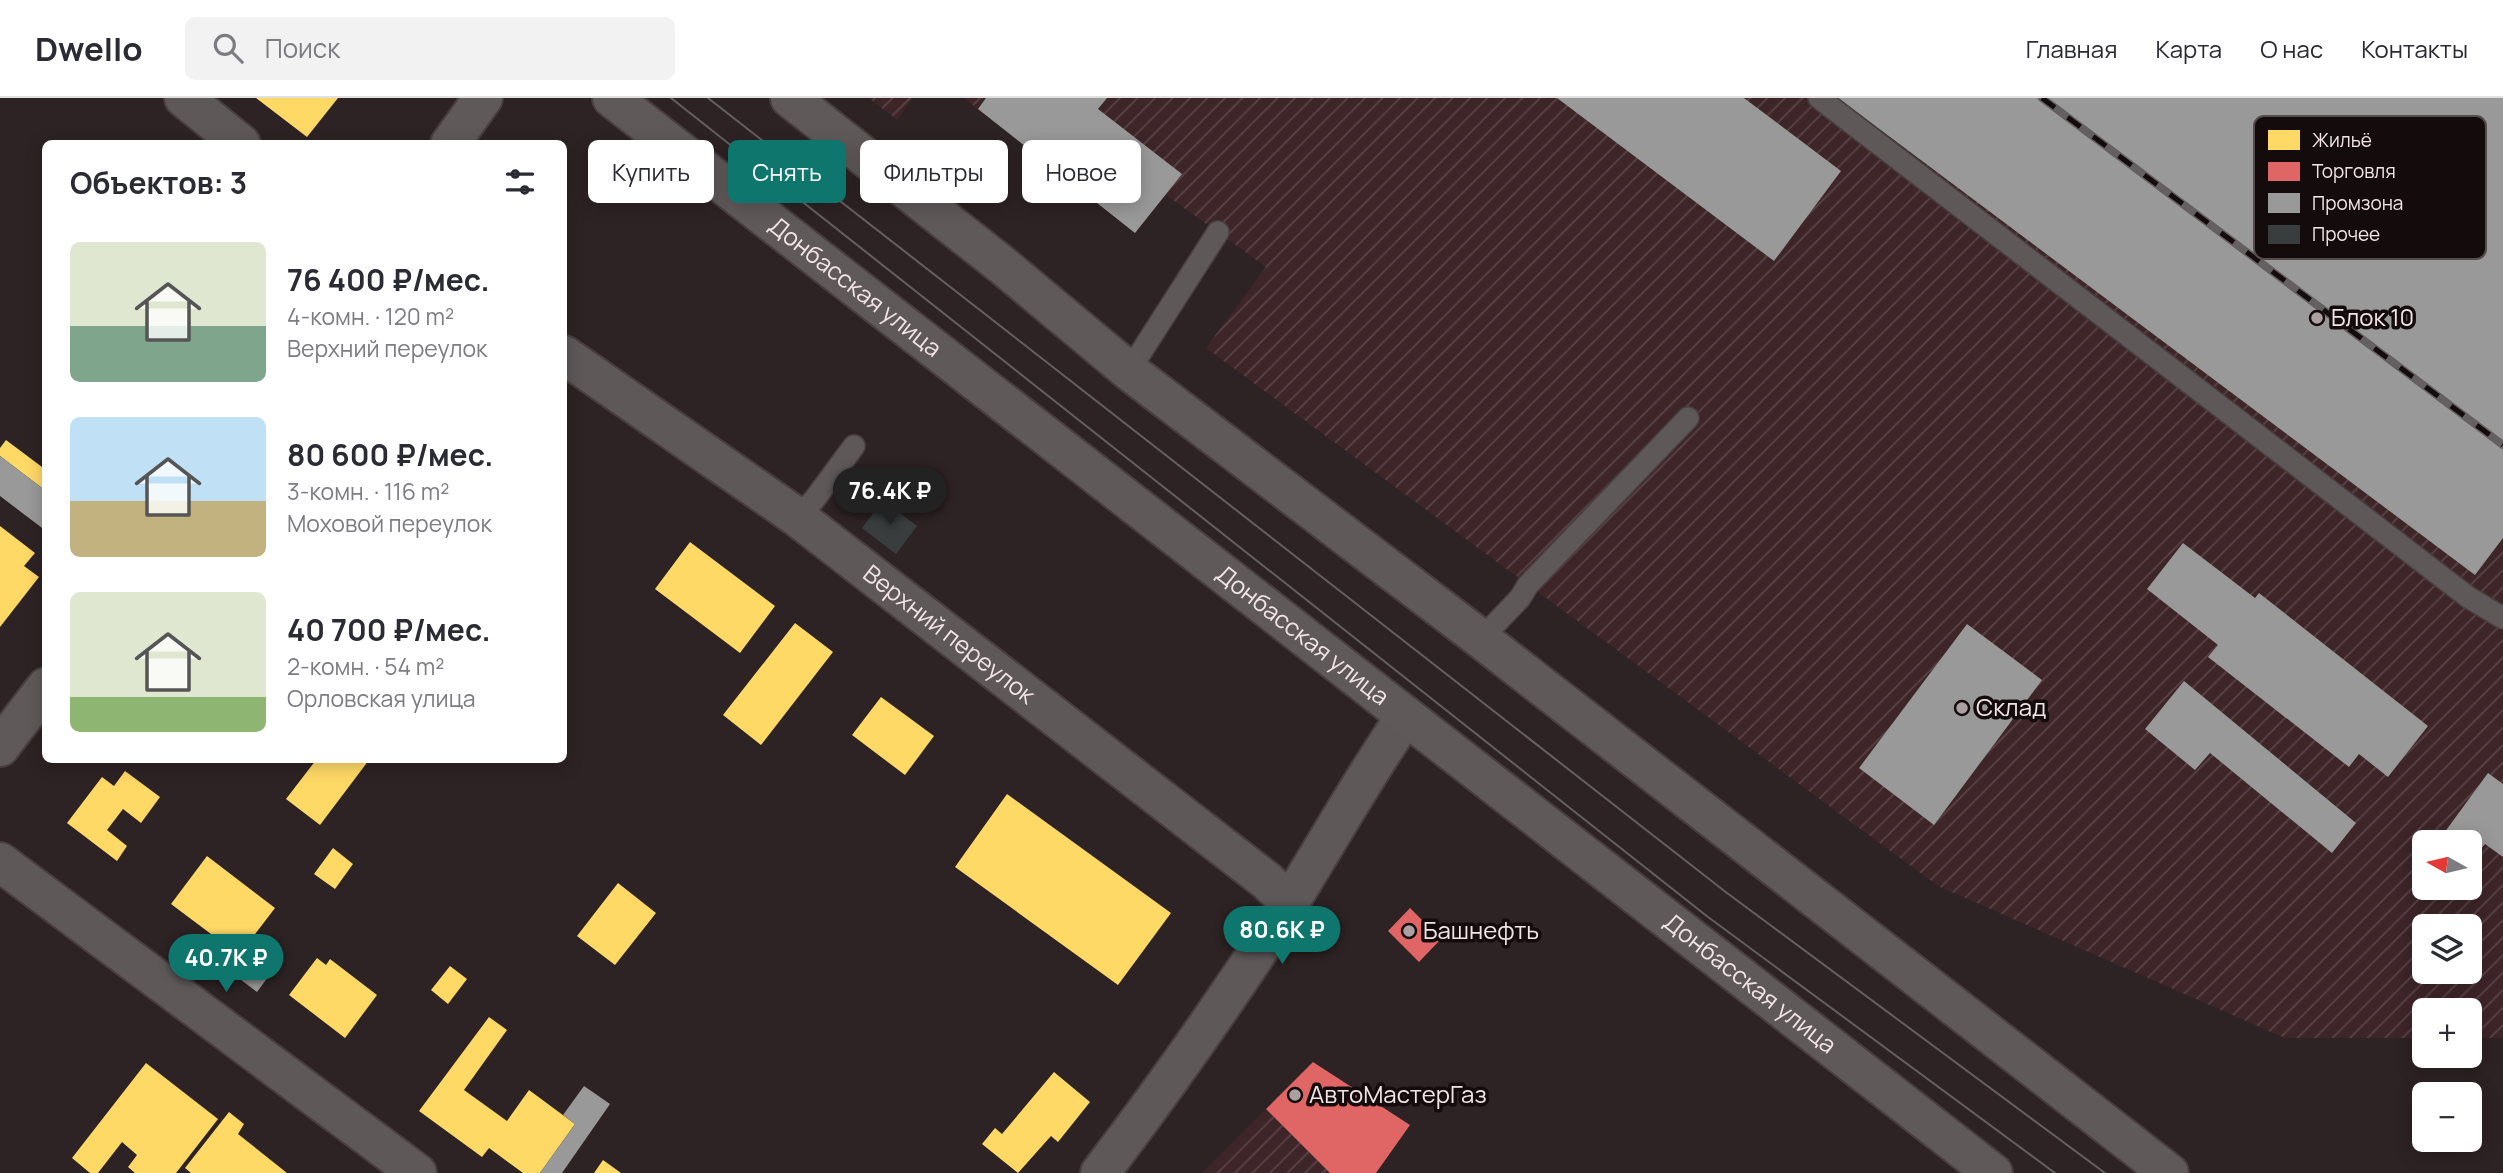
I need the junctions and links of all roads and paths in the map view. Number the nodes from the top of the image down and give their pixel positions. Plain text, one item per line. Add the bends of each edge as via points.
1 (184, 98) edge
2 (483, 98) edge
3 (612, 98) edge
4 (790, 98) edge
5 (1819, 98) edge
6 (235, 140) edge
7 (453, 140) edge
8 (1218, 232) dead end
9 (567, 357) edge
10 (1129, 371) junction
11 (1688, 418) dead end
12 (854, 446) dead end
13 (797, 517) junction
14 (2503, 618) edge
15 (1481, 639) junction
16 (42, 692) edge
17 (1406, 716) junction
18 (0, 747) edge
19 (0, 862) edge
20 (1289, 902) junction
21 (416, 1173) edge
22 (1100, 1173) edge
23 (1993, 1173) edge
24 (2169, 1173) edge

1 - 6 street
2 - 7 main road
3 - 17 main road, Донбасская улица
4 - 10 main road
5 - 14 lane via 2468,597
8 - 10 lane
9 - 13 street, Верхний переулок
10 - 15 main road
11 - 15 lane
12 - 13 lane
13 - 20 street, Верхний переулок
15 - 24 main road
16 - 18 main road
17 - 20 street
17 - 23 main road, Донбасская улица
19 - 21 street
20 - 22 street

